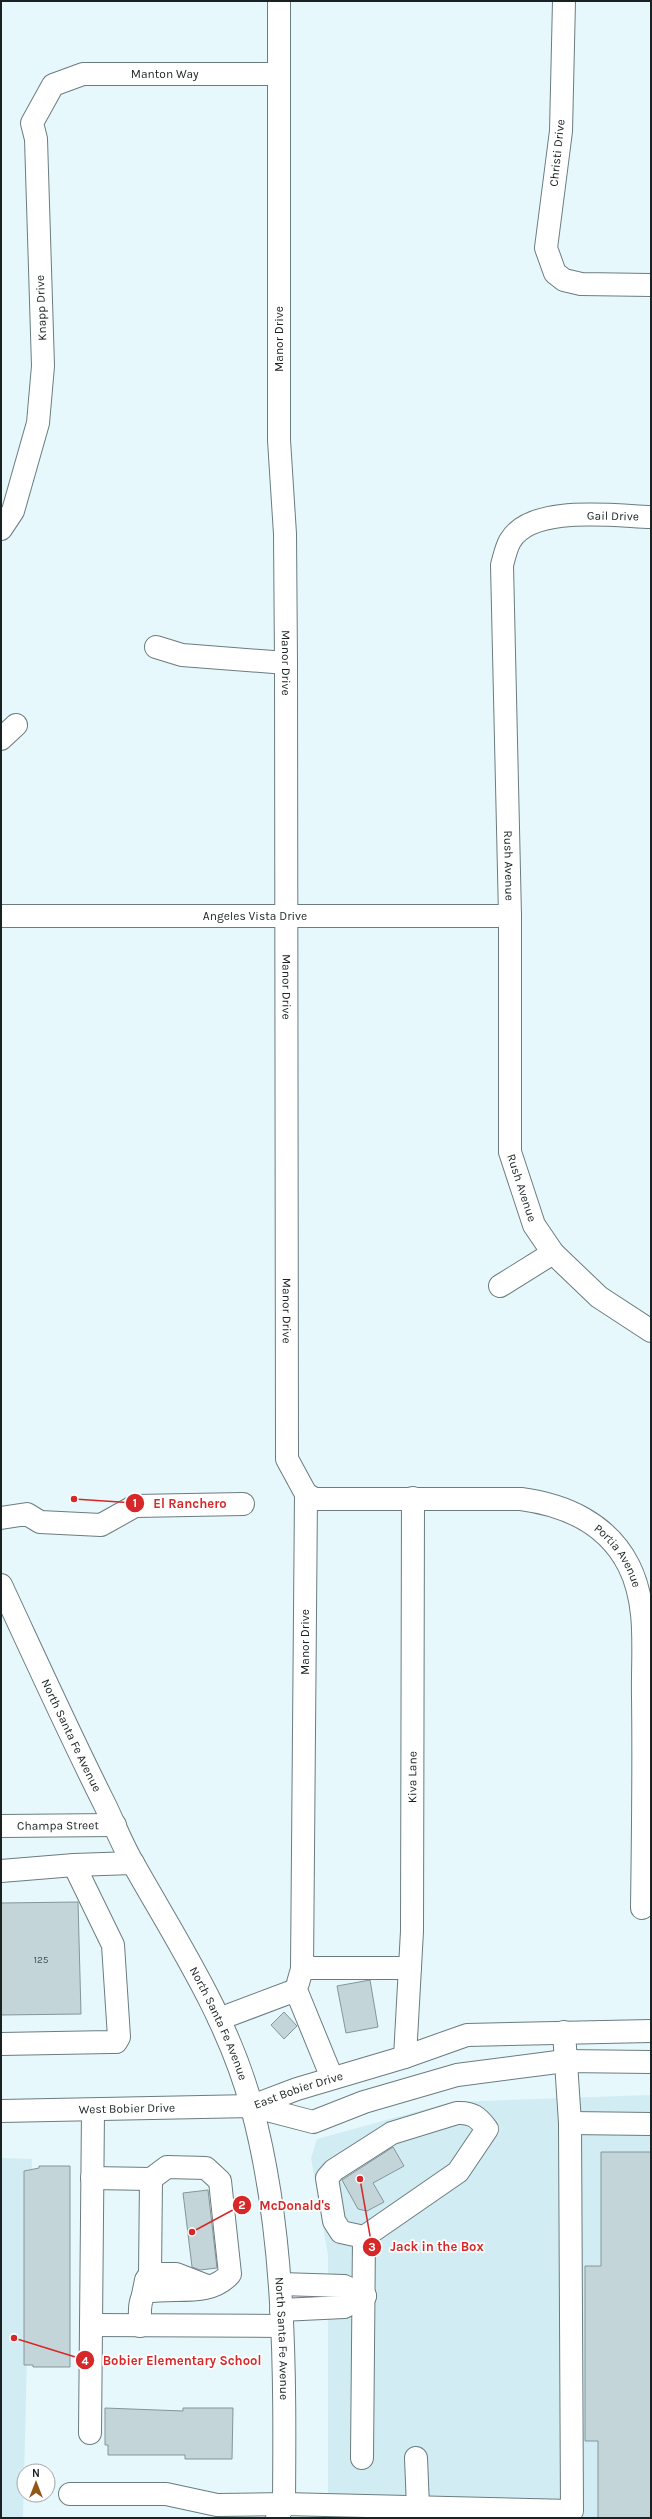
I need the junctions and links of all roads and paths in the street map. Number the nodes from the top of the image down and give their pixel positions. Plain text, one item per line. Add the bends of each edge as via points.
1 (279, 1) edge
2 (564, 1) edge
3 (279, 74) junction
4 (53, 85) joint
5 (651, 285) edge
6 (574, 515) joint
7 (651, 517) edge
8 (1, 529) edge
9 (156, 647) dead end
10 (286, 662) junction
11 (1, 916) edge
12 (287, 916) junction
13 (510, 916) junction
14 (553, 1253) junction
15 (500, 1286) dead end
16 (651, 1331) edge
17 (306, 1494) junction
18 (413, 1498) junction
19 (243, 1504) dead end
20 (1, 1518) edge
21 (1, 1585) edge
22 (647, 1792) edge
23 (115, 1824) junction
24 (1, 1826) edge
25 (132, 1863) junction
26 (74, 1865) junction
27 (1, 1871) edge
28 (642, 1908) dead end
29 (410, 1968) junction
30 (302, 1969) junction
31 (296, 1990) junction
32 (219, 2020) junction
33 (651, 2031) edge
34 (564, 2032) junction
35 (1, 2044) edge
36 (405, 2057) junction
37 (565, 2061) junction
38 (651, 2062) edge
39 (332, 2078) junction
40 (252, 2106) junction
41 (93, 2110) junction
42 (1, 2111) edge
43 (570, 2123) junction
44 (651, 2124) edge
45 (92, 2178) junction
46 (151, 2179) junction
47 (364, 2236) junction
48 (150, 2274) junction
49 (280, 2284) junction
50 (207, 2286) junction
51 (143, 2295) junction
52 (365, 2296) junction
53 (282, 2318) junction
54 (91, 2325) junction
55 (140, 2326) junction
56 (90, 2433) dead end
57 (362, 2458) dead end
58 (416, 2458) dead end
59 (70, 2494) dead end
60 (418, 2507) junction
61 (210, 2511) edge
62 (284, 2513) edge
63 (445, 2513) edge
64 (573, 2514) edge

1 - 3 street, Manor Drive
2 - 5 street, Christi Drive via 561,131 546,248 555,273 564,280 582,284
3 - 4 street, Manton Way via 83,74
3 - 10 street, Manor Drive via 279,440 285,534
4 - 8 street, Knapp Drive via 32,123 36,139 43,366 38,423 13,511
6 - 7 street, Gail Drive
6 - 13 street, Rush Avenue via 555,515 529,524 510,541 502,565
9 - 10 street via 182,655
10 - 12 street, Manor Drive
11 - 12 street, Angeles Vista Drive
12 - 13 street, Angeles Vista Drive
12 - 17 street, Manor Drive via 287,1459
13 - 14 street, Rush Avenue via 510,1152 534,1225
14 - 15 street
14 - 16 street, Rush Avenue via 598,1297
17 - 18 street, Portia Avenue via 315,1499
17 - 30 street, Manor Drive
18 - 22 street, Portia Avenue via 521,1499 548,1503 585,1518 602,1531 629,1565 642,1600
18 - 29 street, Kiva Lane
19 - 20 street via 135,1506 101,1525 40,1522 27,1514
21 - 23 street, North Santa Fe Avenue
22 - 28 street, Portia Avenue
23 - 24 street, Champa Street
23 - 25 street, North Santa Fe Avenue
25 - 26 street
25 - 32 street, North Santa Fe Avenue via 167,1920
26 - 27 street
26 - 35 street via 113,1945 119,2037 116,2042
29 - 30 street
29 - 36 street, Kiva Lane
30 - 31 street, Manor Drive
31 - 32 street
31 - 39 street
32 - 40 street, North Santa Fe Avenue
33 - 34 street, East Bobier Drive
34 - 36 street, East Bobier Drive via 467,2035
34 - 37 street
36 - 39 street, East Bobier Drive
37 - 38 street, East Bobier Drive
37 - 40 street, East Bobier Drive via 457,2074 364,2102 313,2122
37 - 43 street
39 - 40 street, East Bobier Drive
40 - 41 street, West Bobier Drive
40 - 49 street, North Santa Fe Avenue via 264,2165
41 - 42 street, West Bobier Drive
41 - 45 street
43 - 44 street
43 - 64 street
45 - 46 street
45 - 54 street
46 - 48 street
46 - 50 street via 167,2167 197,2166 206,2168 220,2181 231,2267 226,2279
47 - 47 street via 458,2172 487,2129 479,2118 467,2112 457,2113 392,2133 334,2170 327,2178 334,2222 341,2232
47 - 52 street
48 - 50 street via 176,2274
48 - 51 street
49 - 52 street via 344,2286
49 - 53 street, North Santa Fe Avenue
50 - 51 street via 194,2290 150,2291
51 - 55 street
52 - 53 street via 344,2307
52 - 57 street
53 - 55 street
53 - 62 street, North Santa Fe Avenue via 285,2412
54 - 55 street
54 - 56 street
58 - 60 street
59 - 61 street via 166,2494
60 - 62 street
60 - 63 street
61 - 62 street
63 - 64 street

